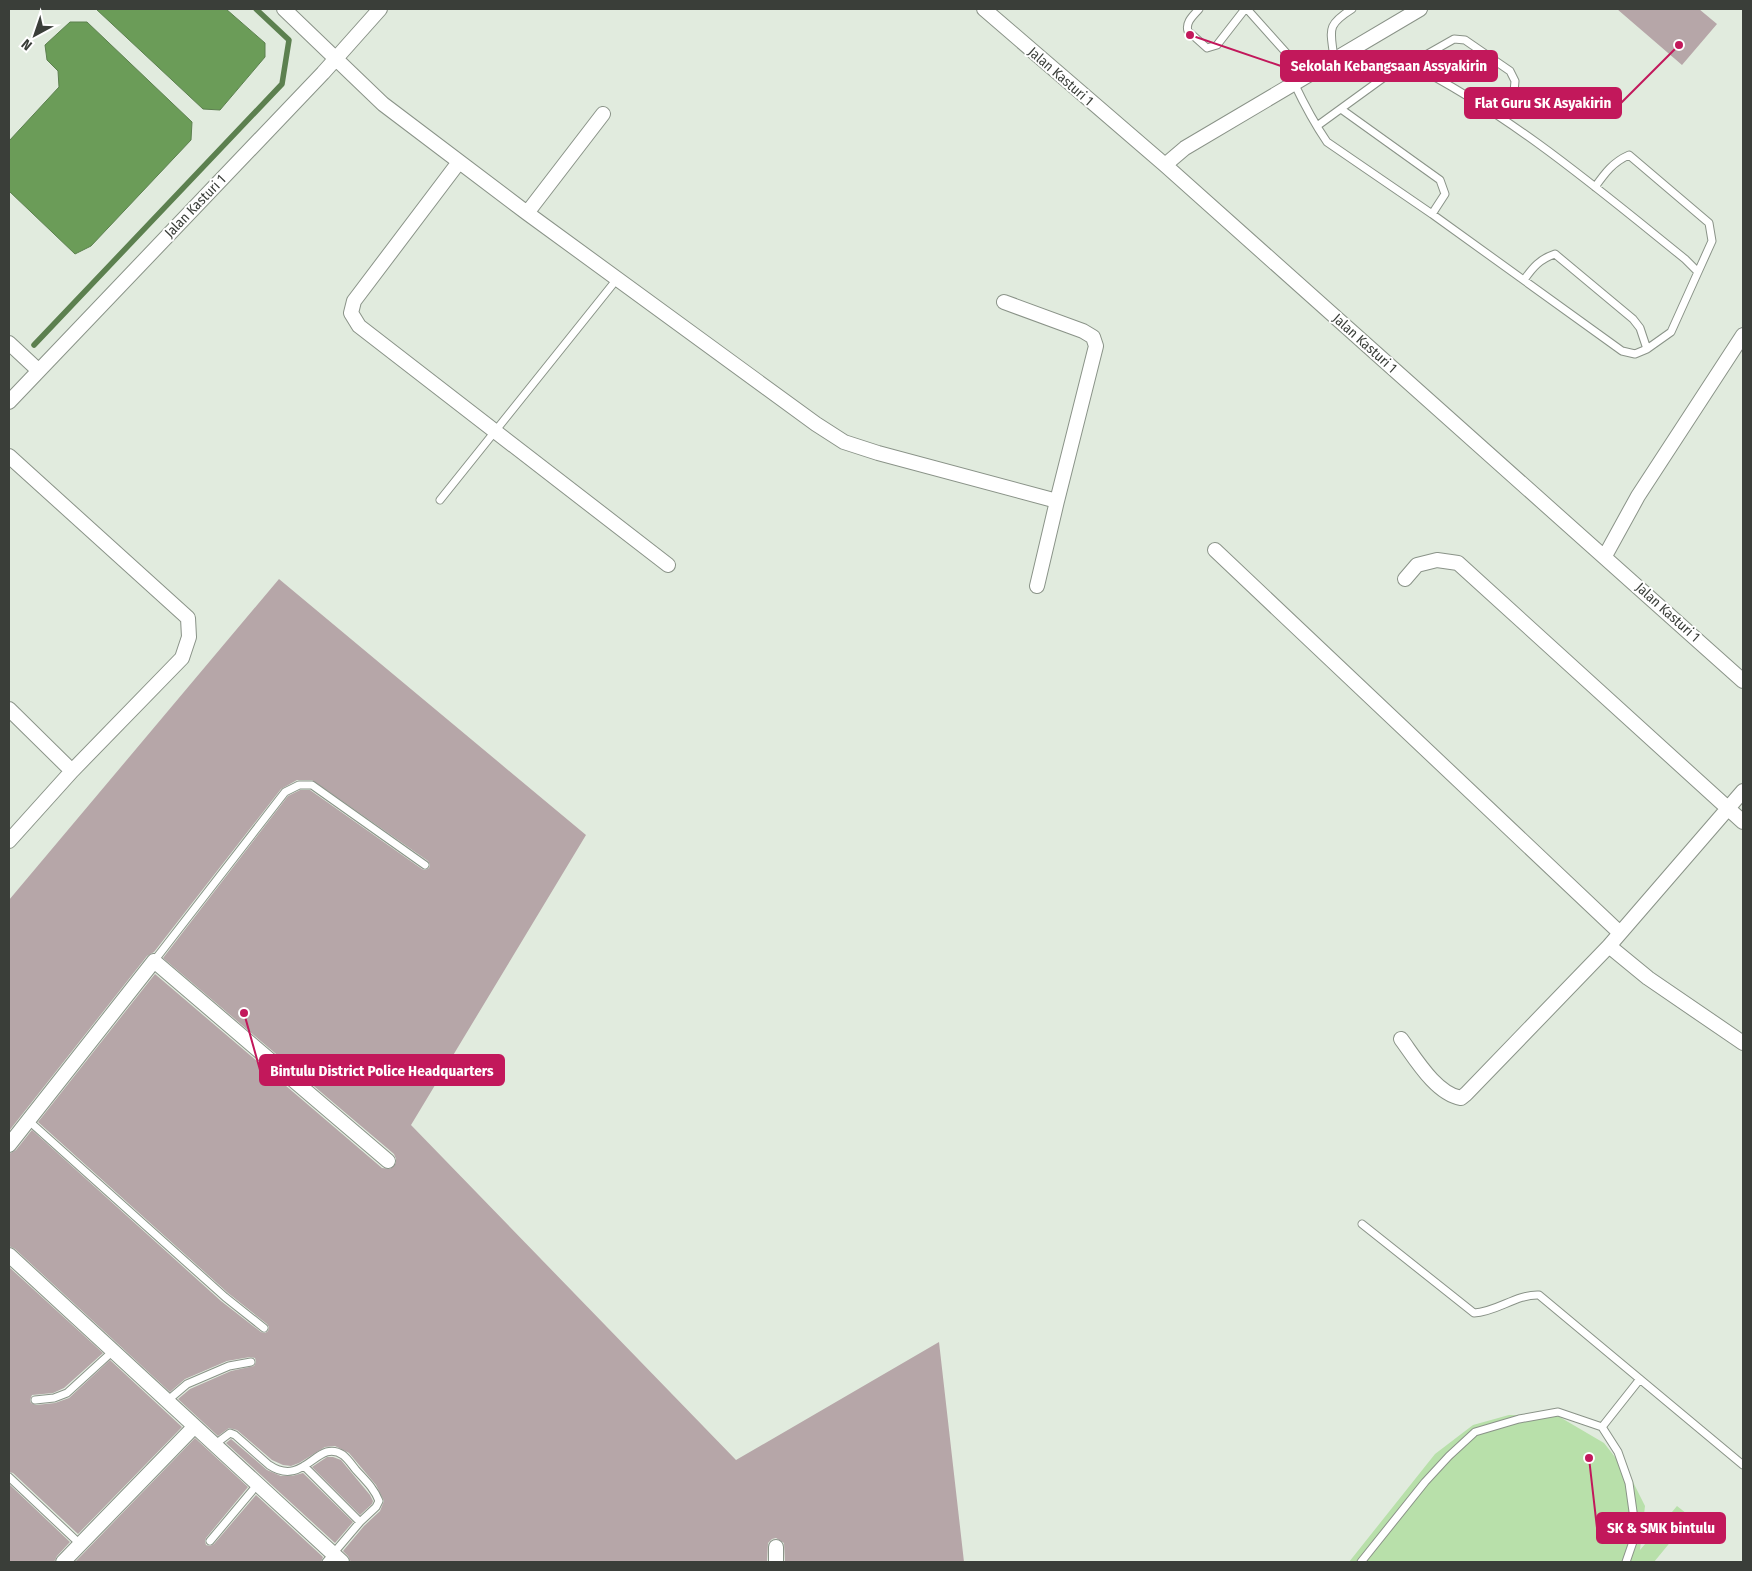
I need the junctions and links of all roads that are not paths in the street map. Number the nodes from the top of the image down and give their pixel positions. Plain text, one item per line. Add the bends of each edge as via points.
1 (284, 9) edge
2 (380, 9) edge
3 (984, 9) edge
4 (1199, 9) edge
5 (1246, 9) edge
6 (1352, 9) edge
7 (1420, 9) edge
8 (336, 57) junction
9 (1334, 59) junction
10 (1410, 64) junction
11 (1306, 76) junction
12 (1294, 83) junction
13 (1341, 109) junction
14 (603, 114) dead end
15 (1498, 114) junction
16 (1317, 126) junction
17 (459, 162) junction
18 (1164, 165) junction
19 (1595, 187) junction
20 (527, 212) junction
21 (1432, 214) junction
22 (1698, 272) junction
23 (616, 279) junction
24 (1524, 280) junction
25 (1004, 302) dead end
26 (1743, 335) edge
27 (9, 343) edge
28 (1647, 349) junction
29 (38, 370) junction
30 (9, 402) edge
31 (495, 432) junction
32 (9, 456) edge
33 (440, 500) dead end
34 (1057, 501) junction
35 (1215, 550) dead end
36 (1605, 556) junction
37 (668, 566) dead end
38 (1405, 578) dead end
39 (1037, 586) dead end
40 (1743, 680) edge
41 (9, 709) edge
42 (72, 771) junction
43 (1743, 791) edge
44 (1728, 808) junction
45 (1743, 822) edge
46 (9, 841) edge
47 (425, 865) dead end
48 (1620, 933) junction
49 (1608, 946) junction
50 (154, 962) junction
51 (1401, 1039) dead end
52 (1743, 1043) edge
53 (29, 1121) junction
54 (9, 1145) edge
55 (388, 1161) dead end
56 (1362, 1224) dead end
57 (9, 1255) edge
58 (264, 1328) dead end
59 (113, 1352) junction
60 (251, 1362) dead end
61 (1640, 1379) junction
62 (35, 1400) dead end
63 (166, 1402) junction
64 (194, 1427) junction
65 (1602, 1428) junction
66 (214, 1445) junction
67 (304, 1466) junction
68 (1743, 1466) edge
69 (9, 1477) edge
70 (257, 1485) junction
71 (360, 1522) junction
72 (210, 1541) dead end
73 (80, 1544) junction
74 (776, 1547) dead end
75 (334, 1559) edge
76 (63, 1562) edge
77 (776, 1562) edge
78 (1361, 1562) edge
79 (1626, 1562) edge

1 - 8 street
2 - 8 street, Jalan Kasturi 1
3 - 18 street, Jalan Kasturi 1
4 - 5 lane via 1187,27 1207,48 1217,45
5 - 11 lane
6 - 9 lane via 1336,19 1331,30
7 - 9 street
8 - 17 street via 383,104
8 - 29 street, Jalan Kasturi 1
9 - 11 street
10 - 13 lane via 1390,73
10 - 15 lane
10 - 15 lane via 1454,39 1465,40 1510,71 1515,81 1514,92
11 - 12 street
12 - 16 lane
12 - 18 street via 1184,148
13 - 16 lane
13 - 21 lane via 1440,180 1445,194
14 - 20 street
15 - 19 lane
16 - 21 lane via 1327,142
17 - 20 street
17 - 31 street via 354,301 351,313 359,326
18 - 36 street, Jalan Kasturi 1
19 - 22 lane
19 - 22 lane via 1607,169 1628,155 1709,223 1712,241
20 - 23 street
21 - 24 lane
22 - 28 lane via 1671,332
23 - 31 lane
23 - 34 street via 844,442
24 - 28 lane via 1622,351 1635,354
24 - 28 lane via 1537,263 1555,254 1634,319
25 - 34 street via 1083,331 1093,337 1096,346
26 - 36 street via 1638,496
27 - 29 street
29 - 30 street, Jalan Kasturi 1
31 - 33 lane
31 - 37 street
32 - 42 street via 188,618 189,637 182,658
34 - 39 street
35 - 48 street
36 - 40 street, Jalan Kasturi 1
38 - 44 street via 1417,564 1437,560 1458,563
41 - 42 street
42 - 46 street
43 - 44 street
44 - 45 street
44 - 48 street
47 - 50 lane via 312,785 299,785 285,792
48 - 49 street
49 - 51 street via 1461,1098 1452,1096 1423,1070
49 - 52 street via 1648,978
50 - 53 street
50 - 55 street
53 - 54 street
53 - 58 lane via 225,1297
56 - 61 lane via 1474,1313 1528,1295 1539,1295
57 - 59 street
59 - 62 lane via 67,1393
59 - 63 street
60 - 63 lane via 229,1366 187,1384
61 - 65 lane
61 - 68 lane
63 - 64 street
64 - 66 street
64 - 73 street
65 - 78 lane via 1558,1412 1475,1432 1424,1482
65 - 79 lane via 1618,1452 1630,1484 1636,1533
66 - 67 lane via 230,1433 273,1468 290,1472
66 - 70 street
67 - 71 lane
67 - 71 lane via 325,1452 334,1451 343,1456 375,1491 379,1501
69 - 73 lane
70 - 72 lane
70 - 75 street
71 - 75 lane
73 - 76 street
74 - 77 street

